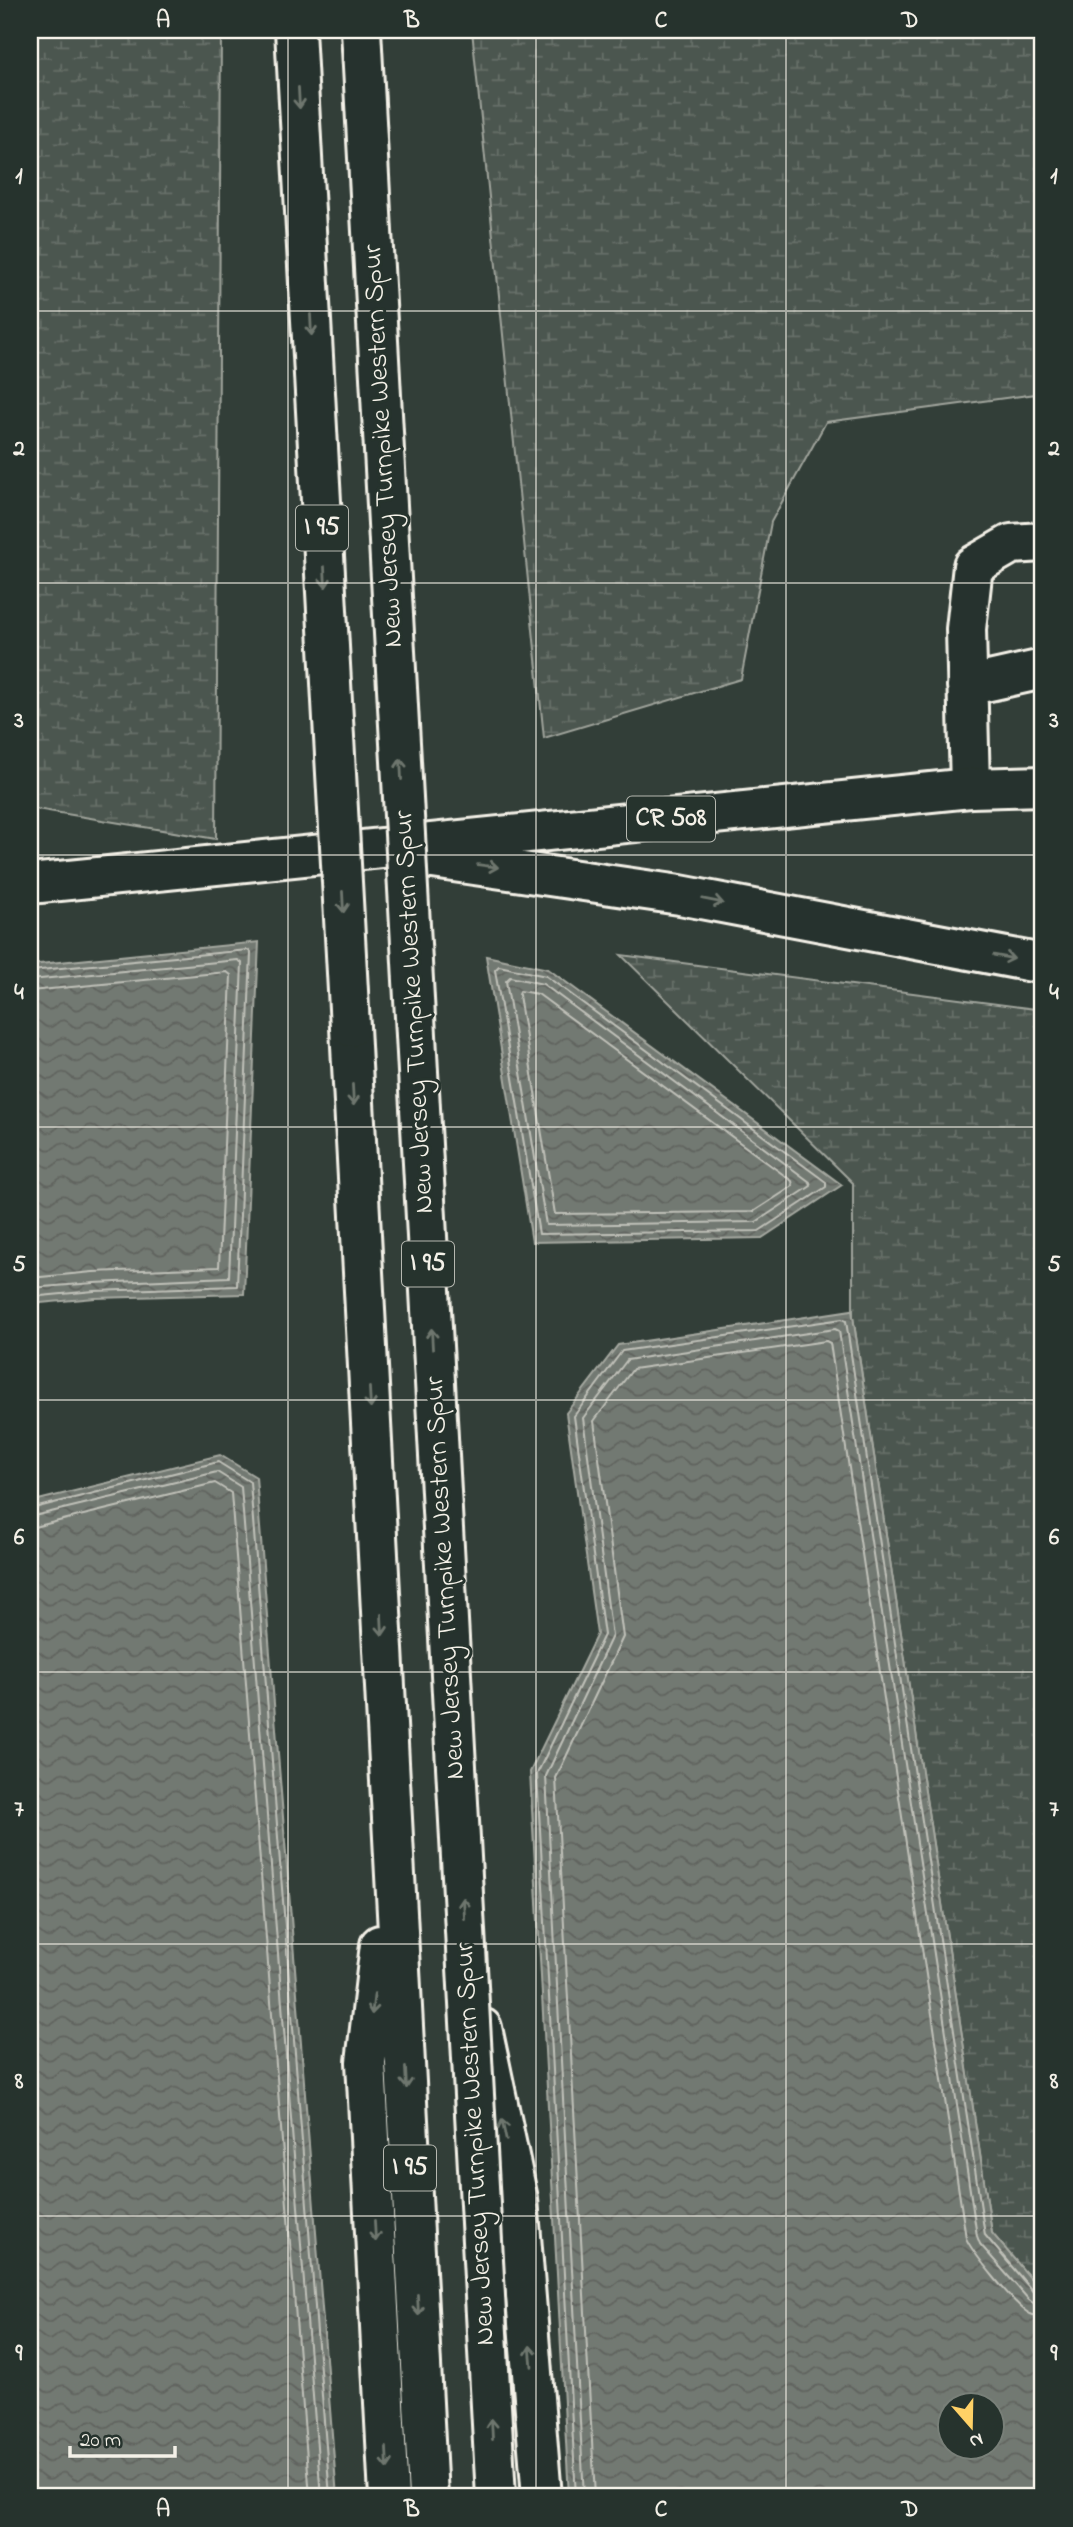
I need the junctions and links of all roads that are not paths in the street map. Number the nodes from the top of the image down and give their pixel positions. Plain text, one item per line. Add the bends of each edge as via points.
1 (295, 30) edge
2 (361, 30) edge
3 (1043, 542) edge
4 (1043, 669) edge
5 (967, 686) junction
6 (1043, 777) edge
7 (1043, 786) edge
8 (970, 788) junction
9 (372, 850) junction
10 (30, 884) edge
11 (1043, 964) edge
12 (393, 1839) junction
13 (466, 1954) junction
14 (390, 2497) edge
15 (428, 2497) edge
16 (496, 2497) edge
17 (542, 2497) edge

1 -> 12 main road, I 95, bridge
13 -> 2 main road, New Jersey Turnpike Western Spur / I 95, bridge
3 - 5 main road via 1011,544 973,566 966,629
4 - 5 main road
5 - 8 main road
6 - 8 main road, CR 508
7 - 8 main road, CR 508
8 - 9 main road, CR 508
9 - 10 main road, CR 508
9 -> 11 main road via 680,895
12 -> 14 main road via 366,2062
12 -> 15 main road, I 95
16 -> 13 main road, New Jersey Turnpike Western Spur / I 95, bridge
17 -> 13 main road, bridge via 518,2199

